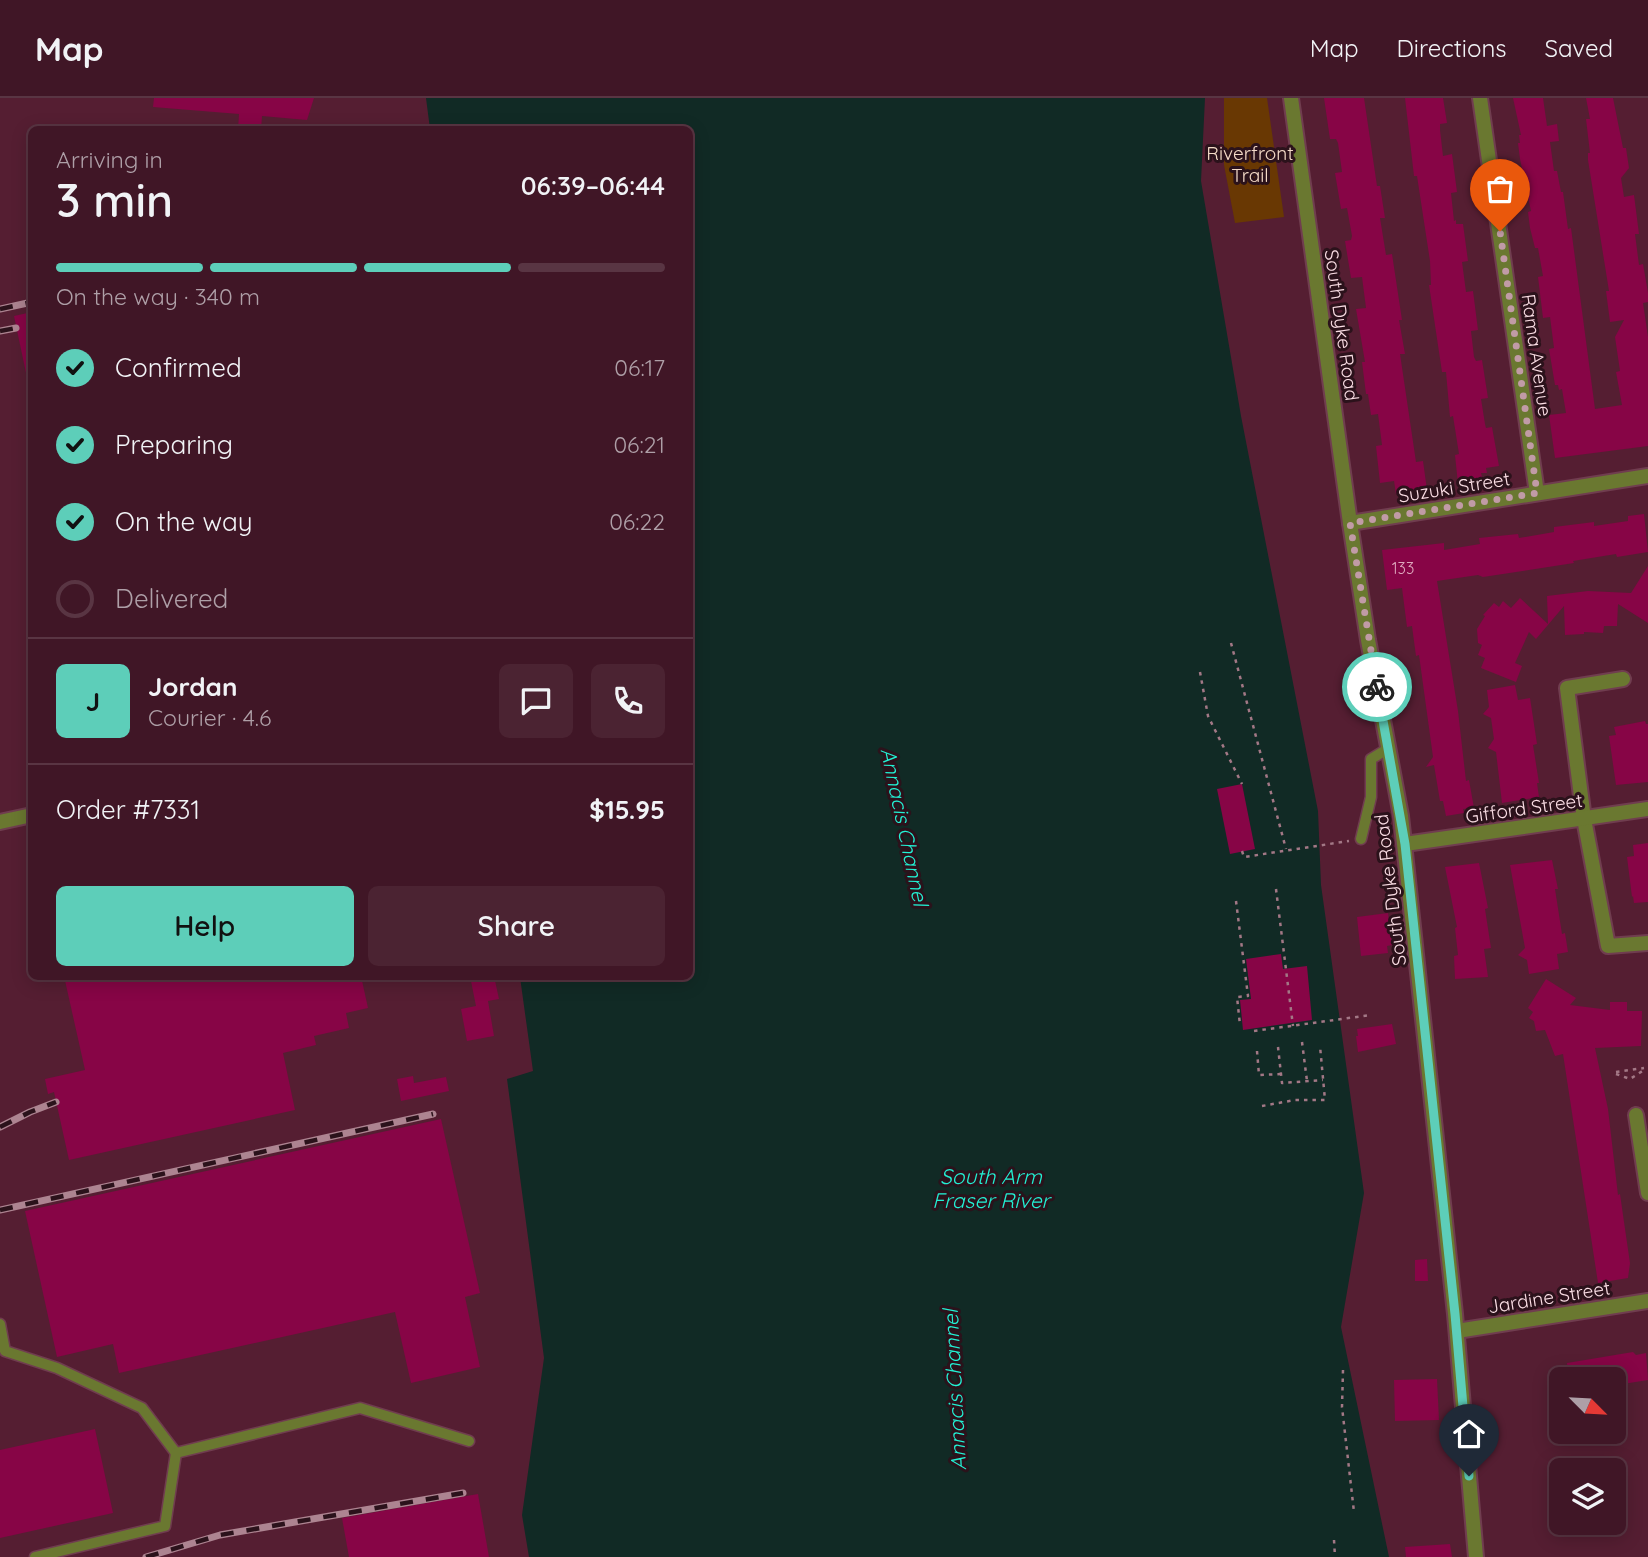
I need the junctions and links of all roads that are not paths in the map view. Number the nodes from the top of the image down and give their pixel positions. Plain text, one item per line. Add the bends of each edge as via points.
1 (1291, 98) edge
2 (1480, 98) edge
3 (1648, 476) edge
4 (1537, 493) junction
5 (1350, 523) junction
6 (1623, 678) dead end
7 (1389, 748) junction
8 (1648, 809) edge
9 (28, 816) edge
10 (1584, 819) junction
11 (0, 822) edge
12 (1361, 839) road end
13 (1405, 844) junction
14 (1648, 943) edge
15 (1636, 1115) dead end
16 (1648, 1193) edge
17 (1648, 1301) edge
18 (0, 1324) edge
19 (1457, 1331) junction
20 (3, 1351) edge
21 (469, 1441) dead end
22 (176, 1453) junction
23 (35, 1557) edge
24 (1476, 1557) edge

1 - 5 street, South Dyke Road
2 - 4 street, Rama Avenue
3 - 4 street, Suzuki Street
4 - 5 street, Suzuki Street
5 - 7 street, South Dyke Road
6 - 10 street via 1567,688
7 - 12 lane via 1371,759 1371,797
7 - 13 street, South Dyke Road
8 - 10 street, Gifford Street
9 - 11 street
10 - 13 street, Gifford Street
10 - 14 street via 1608,946
13 - 19 street, South Dyke Road
15 - 16 street
17 - 19 street, Jardine Street
18 - 20 lane
19 - 24 street, South Dyke Road
20 - 22 lane via 57,1368 142,1408
21 - 22 lane via 360,1408
22 - 23 lane via 165,1526

